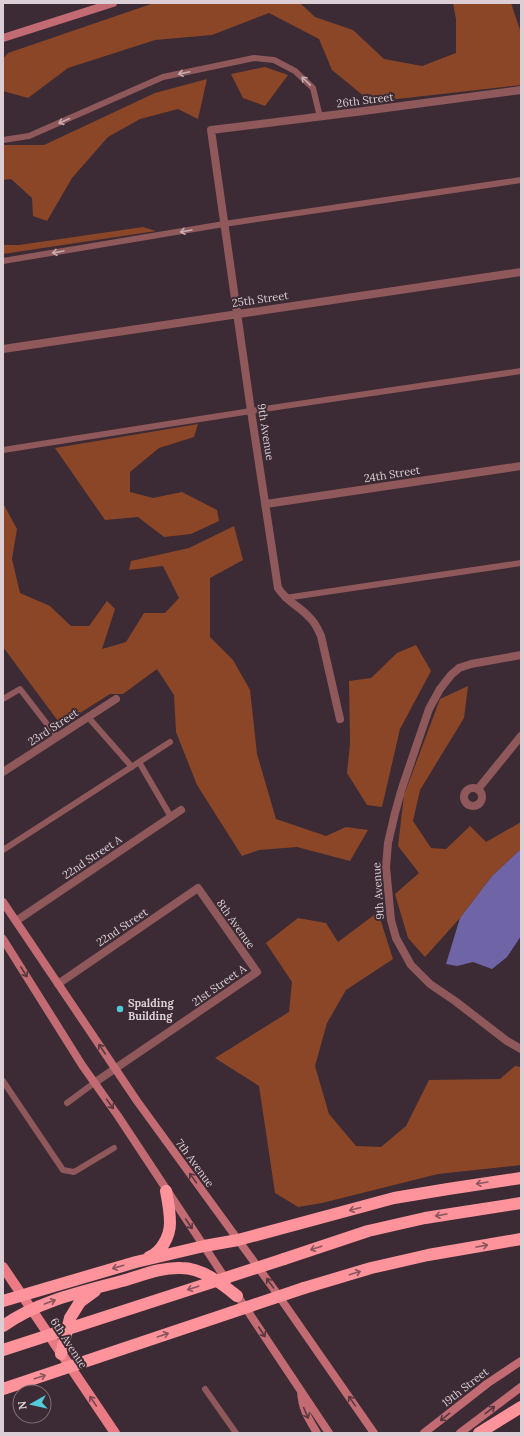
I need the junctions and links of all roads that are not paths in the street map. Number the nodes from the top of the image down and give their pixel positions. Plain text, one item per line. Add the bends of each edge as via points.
1 (113, 3) edge
2 (3, 38) edge
3 (521, 90) edge
4 (320, 117) junction
5 (211, 130) joint
6 (3, 140) edge
7 (521, 180) edge
8 (224, 224) junction
9 (3, 261) edge
10 (521, 272) edge
11 (238, 313) junction
12 (3, 349) edge
13 (521, 371) edge
14 (251, 411) junction
15 (3, 450) edge
16 (521, 466) edge
17 (266, 504) junction
18 (521, 563) edge
19 (285, 598) junction
20 (521, 655) edge
21 (3, 699) edge
22 (116, 699) dead end
23 (88, 717) junction
24 (340, 719) dead end
25 (521, 736) edge
26 (57, 737) junction
27 (170, 742) dead end
28 (138, 762) junction
29 (132, 767) junction
30 (3, 772) edge
31 (478, 789) dead end
32 (181, 810) dead end
33 (171, 817) junction
34 (3, 850) edge
35 (198, 888) joint
36 (3, 902) edge
37 (16, 921) junction
38 (3, 939) edge
39 (256, 972) joint
40 (58, 984) junction
41 (521, 1049) edge
42 (116, 1069) junction
43 (3, 1081) edge
44 (94, 1083) junction
45 (67, 1103) dead end
46 (114, 1148) dead end
47 (521, 1178) edge
48 (166, 1191) junction
49 (521, 1203) edge
50 (521, 1239) edge
51 (238, 1240) junction
52 (204, 1246) junction
53 (136, 1262) junction
54 (3, 1267) edge
55 (100, 1287) junction
56 (22, 1295) junction
57 (237, 1296) junction
58 (3, 1301) edge
59 (32, 1309) junction
60 (3, 1326) edge
61 (3, 1350) edge
62 (61, 1354) junction
63 (521, 1361) edge
64 (521, 1387) edge
65 (3, 1389) edge
66 (205, 1389) dead end
67 (301, 1390) junction
68 (521, 1407) edge
69 (115, 1433) edge
70 (236, 1433) edge
71 (317, 1433) edge
72 (329, 1433) edge
73 (374, 1433) edge
74 (424, 1433) edge
75 (460, 1433) edge
76 (479, 1433) edge

1 - 2 main road
3 - 4 street, 26th Street
4 - 5 street, 26th Street
4 -> 6 lane via 313,88 295,71 274,60 254,58 163,77 29,136
5 - 8 street, 9th Avenue
7 - 8 lane
8 -> 9 lane
8 - 11 street, 9th Avenue
10 - 11 street, 25th Street
11 - 12 street, 25th Street
11 - 14 street, 9th Avenue
13 - 14 lane
14 - 15 lane
14 - 17 street, 9th Avenue
16 - 17 street, 24th Street
17 - 19 street, 9th Avenue via 278,588
18 - 19 lane
19 - 24 street, 9th Avenue via 303,611 316,625 321,636
20 - 41 street, 9th Avenue via 459,668 440,689 429,709 395,812 386,867 391,920 396,938 411,965 430,984
21 - 26 lane via 20,689
22 - 23 street, 23rd Street
23 - 26 street, 23rd Street
23 - 29 lane
25 - 31 street
26 - 30 street, 23rd Street
27 - 28 lane
28 - 29 lane
28 - 33 lane
29 - 34 lane
32 - 33 street, 22nd Street A
33 - 37 street, 22nd Street A
35 - 39 street, 8th Avenue
35 - 40 street, 22nd Street
36 - 37 main road, 7th Avenue
37 - 40 main road, 7th Avenue
38 -> 44 main road
39 - 42 street, 21st Street A
42 -> 40 main road, 7th Avenue
42 - 44 street, 21st Street A
51 -> 42 main road, 7th Avenue
43 - 46 lane via 63,1170 74,1172
44 - 45 lane
44 -> 48 main road
47 -> 51 highway via 394,1198
48 -> 52 main road
48 - 53 highway via 170,1224 166,1240 156,1255
49 -> 61 highway, bridge via 425,1218 368,1231
65 -> 50 highway, bridge via 371,1268
51 - 52 highway
73 -> 51 main road, 7th Avenue
52 - 53 highway
52 - 57 main road
53 -> 56 highway
54 - 56 main road, 6th Avenue
55 - 57 highway via 155,1271 181,1268 213,1278
59 -> 55 highway
55 - 62 highway via 80,1302 70,1318
56 - 58 highway
56 - 59 main road, 6th Avenue
57 -> 67 main road
59 - 60 highway
59 - 62 main road, 6th Avenue
69 -> 62 main road, 6th Avenue
63 -> 74 main road, 19th Street via 488,1383
75 -> 64 main road
66 - 70 lane
67 -> 71 main road via 304,1412
67 - 72 main road
68 - 76 highway

